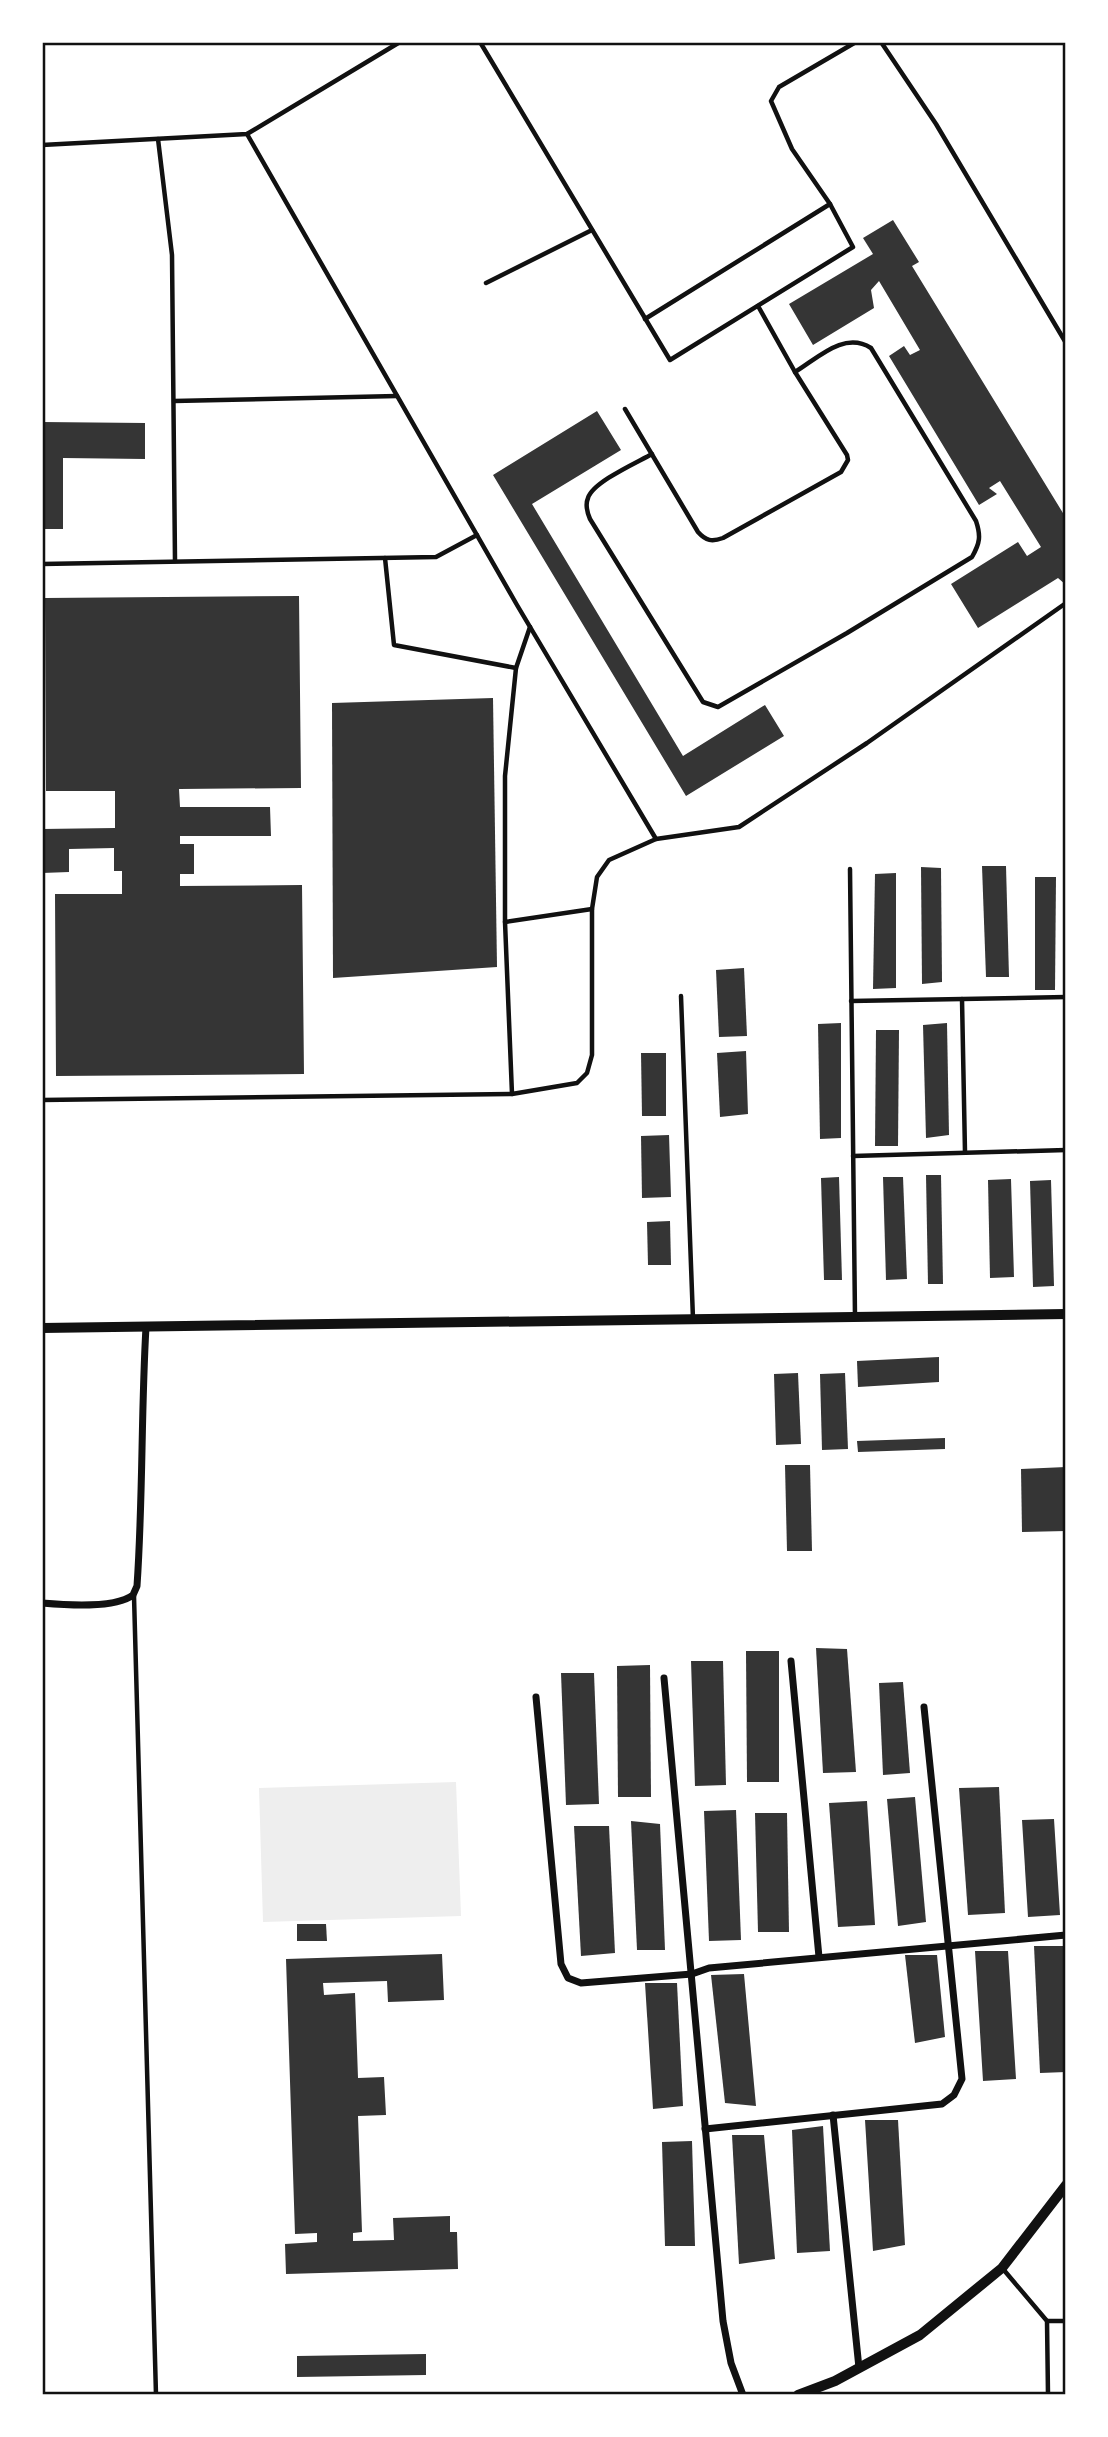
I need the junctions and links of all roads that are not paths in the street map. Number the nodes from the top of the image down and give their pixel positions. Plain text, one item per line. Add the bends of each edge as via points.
1 (400, 42) edge
2 (480, 42) edge
3 (856, 42) edge
4 (881, 42) edge
5 (247, 134) junction
6 (158, 139) junction
7 (42, 145) edge
8 (830, 204) junction
9 (592, 230) junction
10 (485, 283) dead end
11 (758, 306) junction
12 (645, 319) junction
13 (1066, 343) edge
14 (795, 372) junction
15 (397, 396) junction
16 (174, 401) junction
17 (625, 409) dead end
18 (652, 454) junction
19 (477, 535) junction
20 (385, 558) junction
21 (175, 561) junction
22 (42, 564) edge
23 (1066, 603) edge
24 (530, 627) junction
25 (516, 668) junction
26 (656, 839) junction
27 (850, 870) dead end
28 (592, 909) junction
29 (505, 922) junction
30 (681, 996) dead end
31 (1066, 997) edge
32 (962, 999) junction
33 (851, 1002) junction
34 (512, 1094) junction
35 (42, 1100) edge
36 (1066, 1150) edge
37 (965, 1153) junction
38 (853, 1156) junction
39 (1066, 1314) edge
40 (855, 1317) junction
41 (693, 1320) junction
42 (146, 1327) junction
43 (42, 1328) edge
44 (134, 1595) junction
45 (42, 1603) edge
46 (791, 1661) dead end
47 (664, 1678) dead end
48 (536, 1697) dead end
49 (924, 1707) dead end
50 (1066, 1935) edge
51 (947, 1947) junction
52 (819, 1957) junction
53 (692, 1975) junction
54 (833, 2115) junction
55 (705, 2129) junction
56 (1066, 2185) edge
57 (1002, 2268) junction
58 (1047, 2321) junction
59 (1066, 2321) edge
60 (859, 2368) junction
61 (156, 2395) edge
62 (743, 2395) edge
63 (798, 2395) edge
64 (1048, 2395) edge

1 - 5 lane
2 - 9 lane
3 - 8 lane via 779,87 771,101 792,149
4 - 13 lane via 936,124
5 - 6 lane
5 - 15 lane
6 - 7 lane
6 - 16 lane via 172,255
8 - 11 lane via 853,247
8 - 12 lane
9 - 10 lane
9 - 12 lane
11 - 12 lane via 670,360
11 - 14 lane
14 - 18 lane via 847,455 841,472 710,541 698,532
14 - 18 lane via 843,342 870,348 976,521 979,543 972,557 718,707 704,702 586,508 595,486
15 - 16 lane
15 - 19 lane
16 - 21 lane
17 - 18 lane
19 - 20 lane via 436,557
19 - 24 lane
20 - 21 lane
20 - 25 lane via 394,645
21 - 22 lane
23 - 26 lane via 739,827
24 - 25 lane
24 - 26 lane
25 - 29 lane via 505,776
26 - 28 lane via 609,860 597,877
27 - 33 lane
28 - 29 lane
28 - 34 lane via 592,1055 587,1073 577,1083
29 - 34 lane
30 - 41 lane
31 - 32 lane
32 - 33 lane
32 - 37 lane
33 - 38 lane
34 - 35 lane
36 - 37 lane
37 - 38 lane
38 - 40 lane
39 - 40 street
40 - 41 street
41 - 42 street
42 - 43 street
42 - 44 street via 142,1495
44 - 45 street via 120,1602
44 - 61 lane
46 - 52 street
47 - 53 street
48 - 53 street via 561,1964 568,1978 582,1983
49 - 51 street
50 - 51 street
51 - 52 street
51 - 54 street via 962,2079 954,2095 942,2104
52 - 53 street via 709,1968
53 - 55 street
54 - 55 street
54 - 60 street
55 - 62 street via 723,2321
56 - 57 street
57 - 58 lane
57 - 60 street via 920,2335
58 - 59 lane
58 - 64 lane
60 - 63 street

